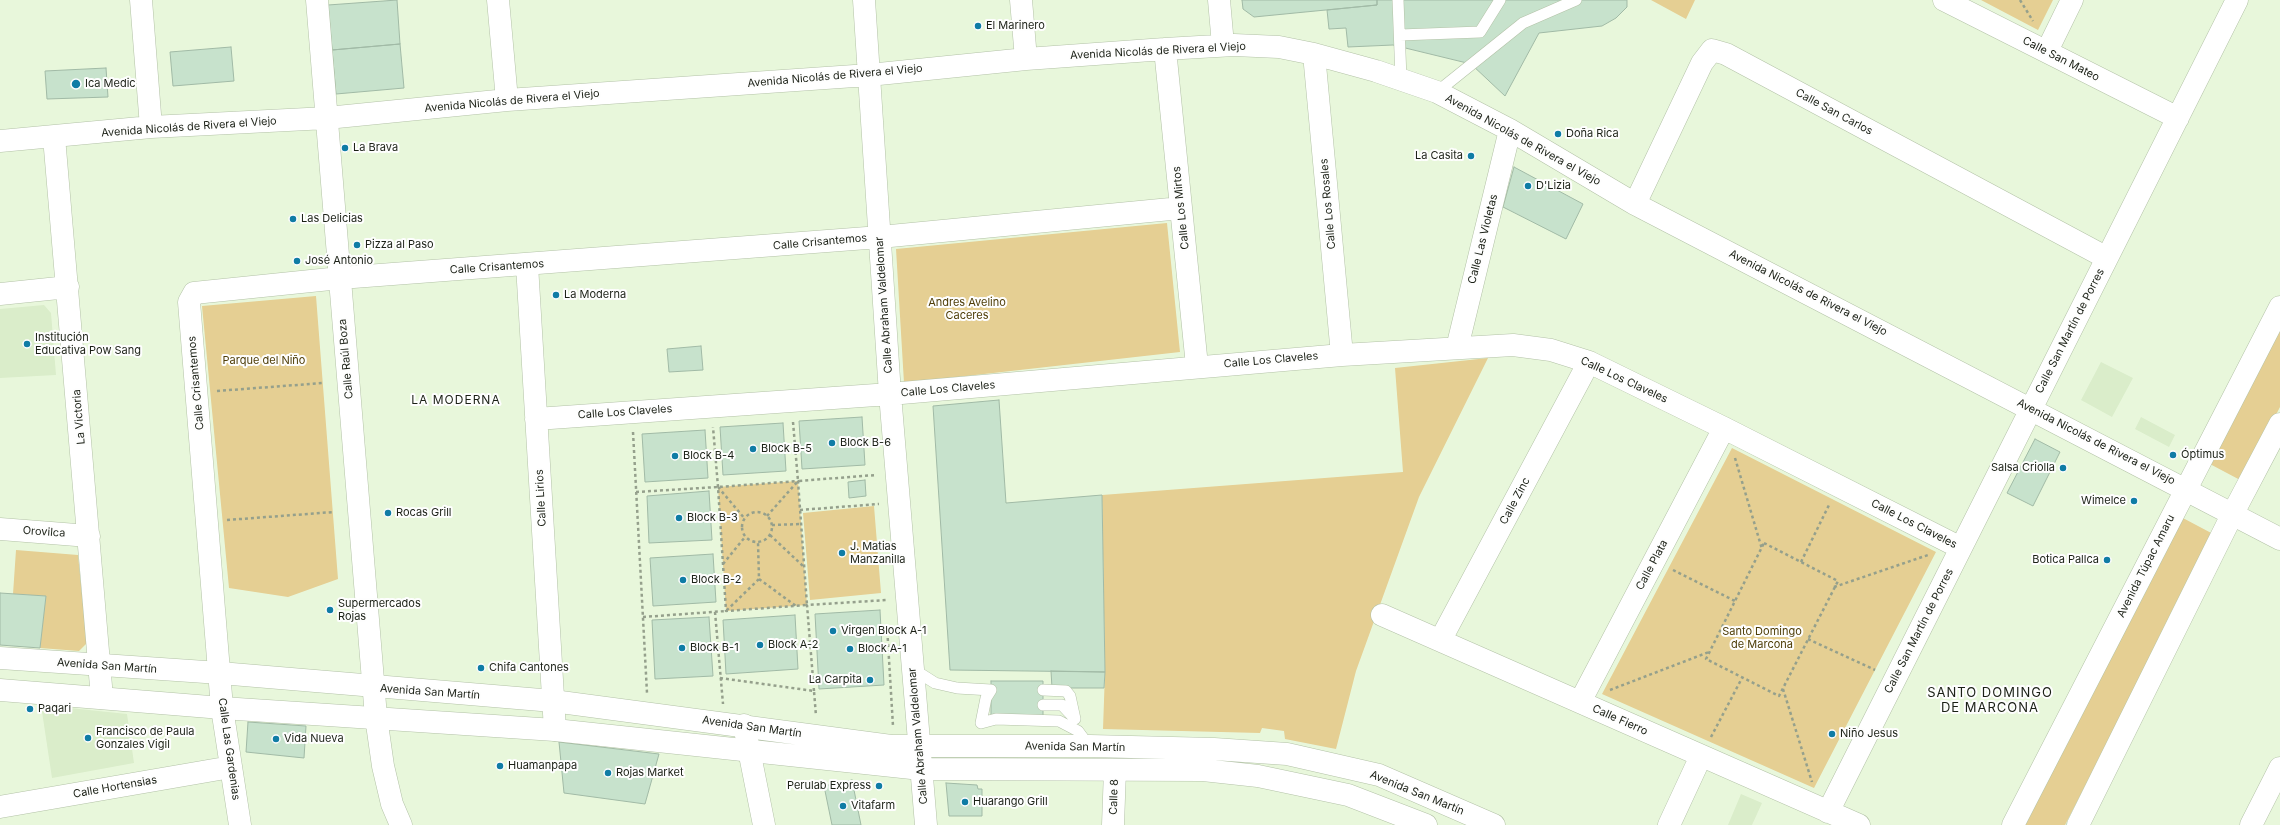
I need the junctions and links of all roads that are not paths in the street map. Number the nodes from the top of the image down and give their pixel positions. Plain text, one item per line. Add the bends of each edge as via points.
1 (141, 0) edge
2 (317, 0) edge
3 (498, 0) edge
4 (864, 0) edge
5 (1021, 0) edge
6 (1219, 0) edge
7 (1398, 0) edge
8 (1500, 0) edge
9 (1576, 0) edge
10 (1944, 0) edge
11 (2072, 0) edge
12 (2237, 0) edge
13 (1400, 36) junction
14 (1223, 45) junction
15 (1165, 49) junction
16 (2047, 51) junction
17 (1314, 54) junction
18 (1026, 59) junction
19 (869, 75) junction
20 (1401, 79) junction
21 (1437, 92) junction
22 (507, 100) junction
23 (327, 118) junction
24 (2178, 118) junction
25 (151, 127) junction
26 (1510, 130) junction
27 (54, 137) junction
28 (0, 141) edge
29 (1635, 204) junction
30 (1181, 208) junction
31 (880, 237) junction
32 (2107, 258) junction
33 (527, 265) junction
34 (340, 278) junction
35 (68, 287) junction
36 (0, 294) edge
37 (2280, 307) edge
38 (1457, 348) junction
39 (1342, 355) junction
40 (1589, 362) junction
41 (1197, 366) junction
42 (890, 394) junction
43 (2031, 409) junction
44 (536, 419) junction
45 (2280, 424) edge
46 (1724, 428) junction
47 (2186, 489) junction
48 (2232, 515) junction
49 (0, 529) edge
50 (89, 536) junction
51 (2280, 539) edge
52 (1961, 548) junction
53 (1382, 615) dead end
54 (1441, 639) junction
55 (0, 658) edge
56 (100, 666) junction
57 (913, 669) junction
58 (220, 672) junction
59 (373, 687) junction
60 (0, 690) edge
61 (1043, 690) dead end
62 (102, 698) junction
63 (553, 701) junction
64 (1580, 702) junction
65 (1042, 705) dead end
66 (990, 706) dead end
67 (222, 708) junction
68 (376, 717) junction
69 (1075, 719) junction
70 (982, 723) junction
71 (733, 724) junction
72 (555, 730) junction
73 (1084, 739) junction
74 (976, 746) junction
75 (919, 747) junction
76 (1705, 748) junction
77 (750, 751) junction
78 (231, 766) junction
79 (2280, 768) edge
80 (921, 769) junction
81 (1116, 770) junction
82 (0, 807) edge
83 (1828, 812) junction
84 (240, 825) edge
85 (401, 825) edge
86 (764, 825) edge
87 (926, 825) edge
88 (1113, 825) edge
89 (1426, 825) edge
90 (1494, 825) edge
91 (1669, 825) edge
92 (1859, 825) edge
93 (2013, 825) edge
94 (2078, 825) edge
95 (2251, 825) edge

1 - 25 street
2 - 23 street, Calle Raúl Boza
3 - 22 street
4 - 19 street, Calle Abraham Valdelomar
5 - 18 street
6 - 14 street
7 - 13 lane
8 - 13 lane via 1480,32
9 - 21 lane via 1523,23
10 - 16 street, Calle San Mateo
11 - 16 street
12 - 24 street, Calle San Martín de Porres
13 - 20 lane
14 - 15 street, Avenida Nicolás de Rivera el Viejo
14 - 17 street, Avenida Nicolás de Rivera el Viejo via 1279,47
15 - 18 street, Avenida Nicolás de Rivera el Viejo
15 - 30 street, Calle Los Mirtos
16 - 24 street, Calle San Mateo
17 - 20 street, Avenida Nicolás de Rivera el Viejo
17 - 39 street, Calle Los Rosales
18 - 19 street, Avenida Nicolás de Rivera el Viejo
19 - 22 street, Avenida Nicolás de Rivera el Viejo
19 - 31 street, Calle Abraham Valdelomar
20 - 21 street, Avenida Nicolás de Rivera el Viejo
21 - 26 street, Avenida Nicolás de Rivera el Viejo
22 - 23 street, Avenida Nicolás de Rivera el Viejo
23 - 25 street, Avenida Nicolás de Rivera el Viejo
23 - 34 street, Calle Raúl Boza
24 - 32 street, Calle San Martín de Porres
25 - 27 street, Avenida Nicolás de Rivera el Viejo
26 - 29 street, Avenida Nicolás de Rivera el Viejo
26 - 38 street, Calle Las Violetas
27 - 28 street, Avenida Nicolás de Rivera el Viejo
27 - 35 street, La Victoria
29 - 32 street, Calle San Carlos via 1702,62 1712,50 1726,54
29 - 43 street, Avenida Nicolás de Rivera el Viejo
30 - 31 street, Calle Crisantemos
30 - 41 street, Calle Los Mirtos
31 - 33 street, Calle Crisantemos
31 - 42 street, Calle Abraham Valdelomar
32 - 43 street, Calle San Martín de Porres
33 - 34 street, Calle Crisantemos
33 - 44 street, Calle Lirios
34 - 58 street, Calle Crisantemos via 194,293 189,302
34 - 59 street, Calle Raúl Boza
35 - 36 street
35 - 50 street, La Victoria
37 - 47 street, Avenida Túpac Amaru
38 - 39 street, Calle Los Claveles
38 - 40 street, Calle Los Claveles via 1513,345 1551,350
39 - 41 street, Calle Los Claveles
40 - 46 street, Calle Los Claveles
40 - 54 street, Calle Zinc
41 - 42 street, Calle Los Claveles
42 - 44 street, Calle Los Claveles
42 - 57 street, Calle Abraham Valdelomar via 883,472 907,598
43 - 47 street, Avenida Nicolás de Rivera el Viejo
43 - 52 street, Calle San Martín de Porres
44 - 63 street, Calle Lirios
45 - 48 street
46 - 52 street, Calle Los Claveles
46 - 64 street, Calle Plata
47 - 48 street, Avenida Nicolás de Rivera el Viejo
47 - 93 street, Avenida Túpac Amaru
48 - 51 street, Avenida Nicolás de Rivera el Viejo
48 - 94 street
49 - 50 street, Orovilca
50 - 56 street, La Victoria
52 - 83 street, Calle San Martín de Porres
53 - 54 street, Calle Fierro
54 - 64 street, Calle Fierro
55 - 56 street, Avenida San Martín
56 - 58 street, Avenida San Martín
56 - 62 street, La Victoria
57 - 70 lane via 935,682 957,688 991,690 986,698
57 - 75 street, Calle Abraham Valdelomar
58 - 59 street, Avenida San Martín
58 - 67 street, Calle Las Gardenias
59 - 63 street, Avenida San Martín
59 - 68 street, Calle Raúl Boza
60 - 62 street, Avenida San Martín
61 - 69 lane via 1066,691 1070,696
62 - 67 street, Avenida San Martín
63 - 71 street, Avenida San Martín
63 - 72 street, Calle Lirios
64 - 76 street, Calle Fierro
65 - 69 lane via 1062,705
66 - 70 lane
67 - 68 street, Avenida San Martín
67 - 78 street, Calle Las Gardenias
68 - 72 street, Avenida San Martín
68 - 85 street, Calle Raúl Boza via 383,766 392,804
69 - 73 lane
70 - 73 lane via 996,719 1059,720
70 - 74 lane
71 - 75 street, Avenida San Martín via 891,746
71 - 77 street
72 - 77 street, Avenida San Martín
73 - 74 street, Avenida San Martín
73 - 90 street, Avenida San Martín via 1287,754 1379,776
74 - 75 street, Avenida San Martín
75 - 80 street, Calle Abraham Valdelomar
76 - 83 street, Calle Fierro
76 - 91 street
77 - 80 street, Avenida San Martín
77 - 86 street
78 - 82 street, Calle Hortensias
78 - 84 street, Calle Las Gardenias
79 - 95 street
80 - 81 street, Avenida San Martín
80 - 87 street, Calle Abraham Valdelomar
81 - 88 street, Calle 8
81 - 89 street, Avenida San Martín via 1203,770 1289,781 1348,795
83 - 92 street, Calle Fierro

